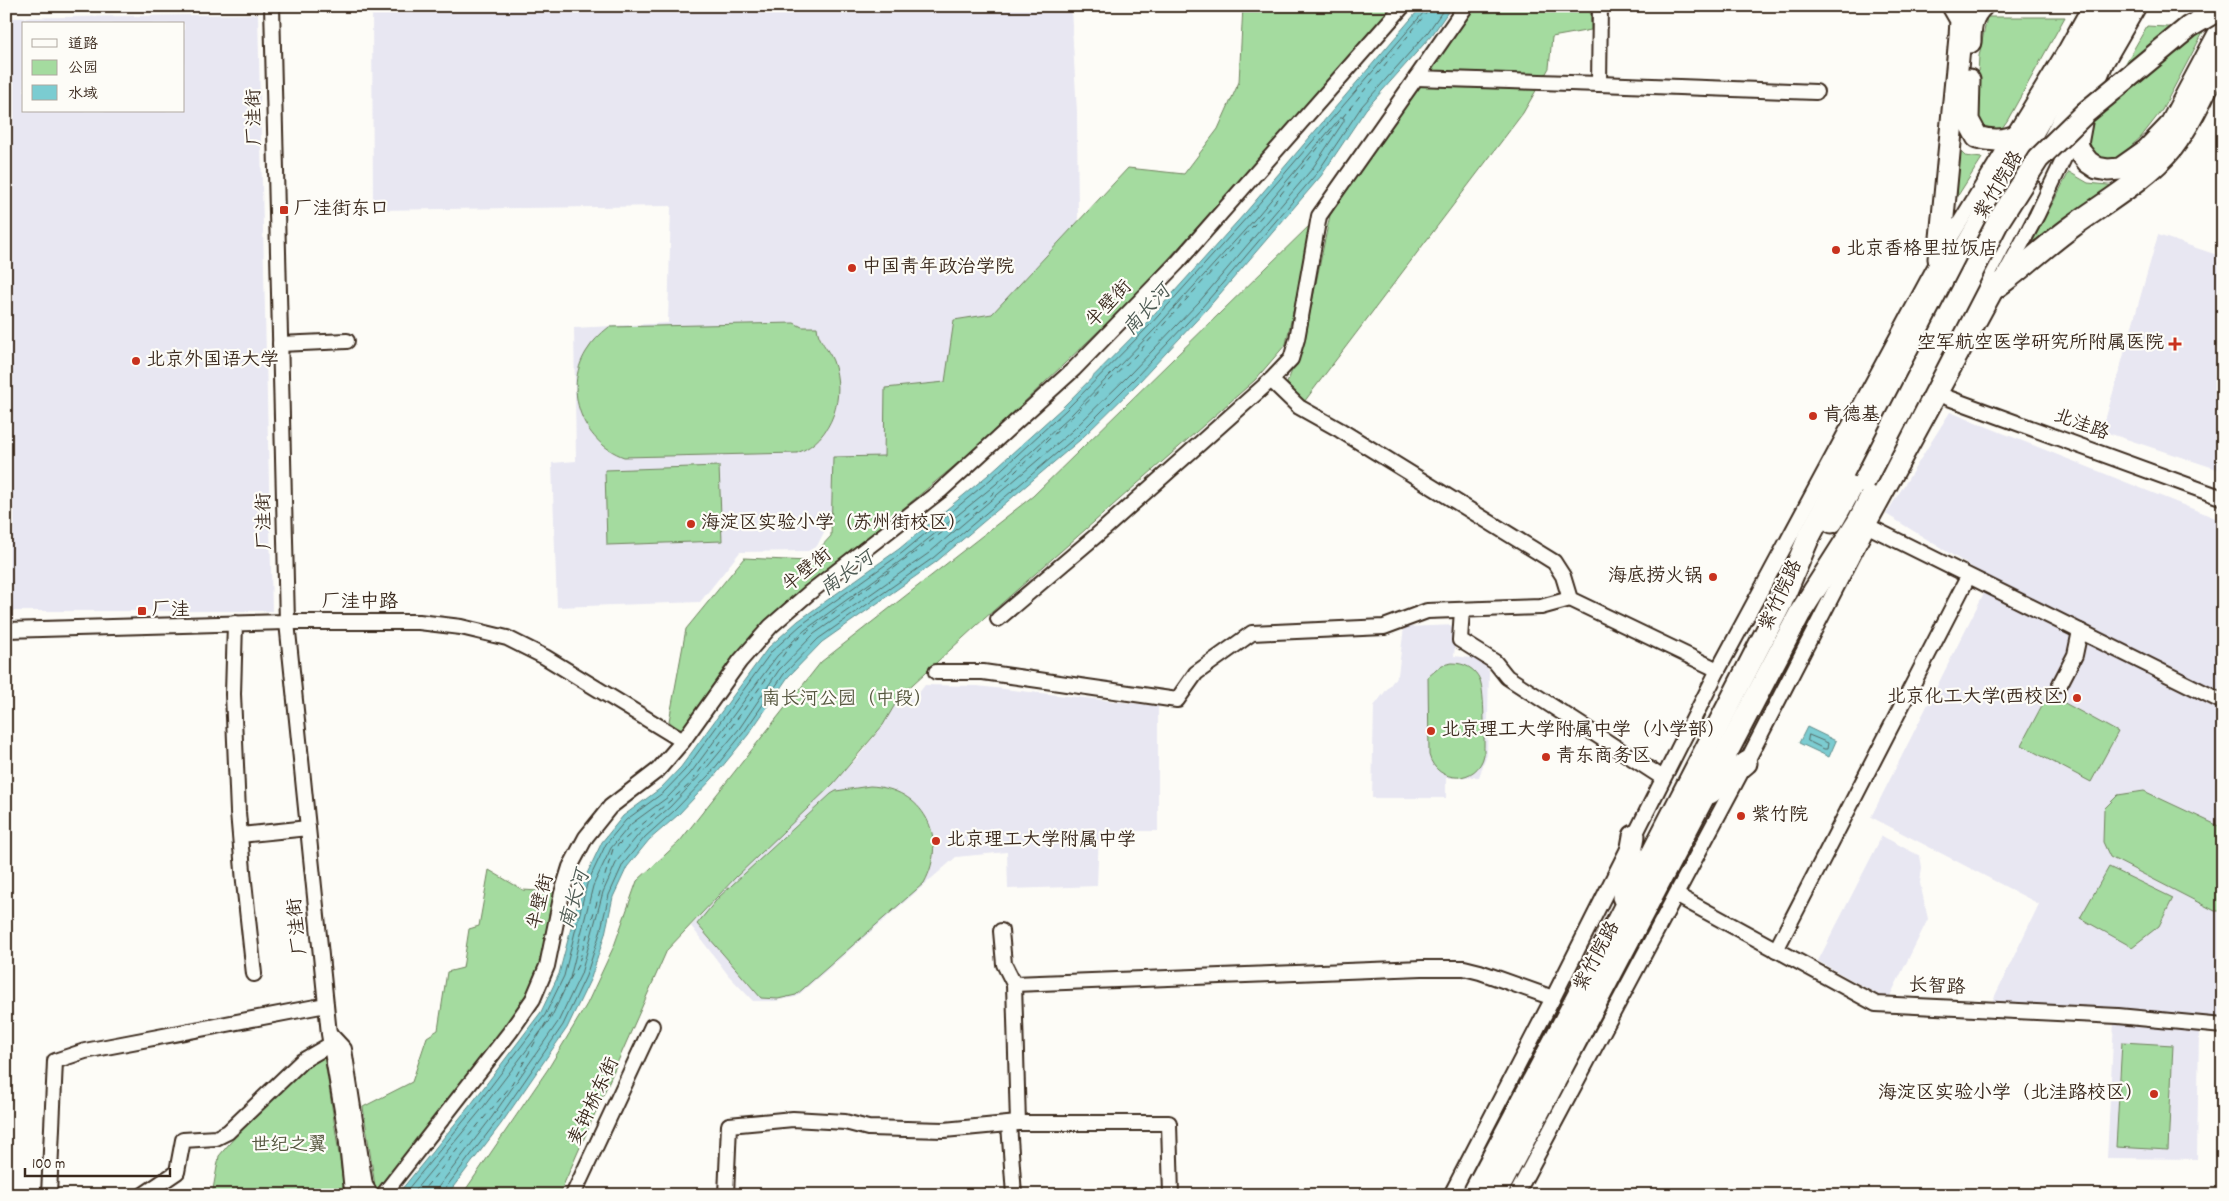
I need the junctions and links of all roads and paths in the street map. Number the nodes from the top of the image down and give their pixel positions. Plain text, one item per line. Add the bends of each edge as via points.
1 (272, 6) edge
2 (1403, 6) edge
3 (1466, 6) edge
4 (1600, 6) edge
5 (1953, 6) edge
6 (1982, 6) edge
7 (2090, 6) edge
8 (2106, 6) edge
9 (2126, 6) edge
10 (2139, 6) edge
11 (2205, 6) edge
12 (2221, 7) edge
13 (2223, 54) edge
14 (2087, 56) junction
15 (1416, 78) junction
16 (1599, 84) junction
17 (1816, 92) dead end
18 (2037, 125) junction
19 (2079, 127) junction
20 (2011, 139) junction
21 (1939, 259) junction
22 (1997, 288) junction
23 (1970, 304) junction
24 (347, 341) dead end
25 (280, 344) junction
26 (1902, 361) junction
27 (1271, 380) junction
28 (1933, 392) junction
29 (1854, 419) junction
30 (1854, 480) junction
31 (2223, 498) edge
32 (1863, 524) junction
33 (1848, 563) joint
34 (1968, 577) junction
35 (1570, 599) junction
36 (1462, 610) junction
37 (1800, 613) junction
38 (998, 619) dead end
39 (287, 622) junction
40 (234, 623) junction
41 (6, 630) edge
42 (2080, 631) junction
43 (1718, 670) junction
44 (936, 672) dead end
45 (2060, 684) dead end
46 (2223, 702) edge
47 (683, 741) junction
48 (1746, 763) junction
49 (1663, 778) junction
50 (1702, 800) junction
51 (308, 828) junction
52 (241, 834) junction
53 (1634, 836) junction
54 (1676, 895) junction
55 (1618, 920) junction
56 (1001, 931) dead end
57 (1776, 950) junction
58 (254, 974) dead end
59 (1014, 984) junction
60 (1554, 998) junction
61 (326, 1005) junction
62 (652, 1026) dead end
63 (2223, 1026) edge
64 (330, 1039) junction
65 (1013, 1124) junction
66 (49, 1195) edge
67 (144, 1195) edge
68 (359, 1195) edge
69 (371, 1195) edge
70 (383, 1195) edge
71 (572, 1195) edge
72 (726, 1195) edge
73 (1014, 1195) edge
74 (1171, 1195) edge
75 (1451, 1195) edge
76 (1473, 1195) edge
77 (1495, 1195) edge
78 (1516, 1195) edge

1 - 25 street, 厂洼街
2 - 47 street, 半壁街 via 1178,262 1074,369 940,491 771,626 740,661
3 - 15 street
4 - 16 street
5 - 21 highway via 1961,20
6 - 20 highway via 1975,13 1970,28 1968,120 1977,137
7 - 14 street
8 - 14 highway, 紫竹院路
9 - 14 highway, 紫竹院路
10 - 14 street, 紫竹院路
11 - 30 highway via 2064,118 2032,154 1991,218
12 - 19 highway via 2220,32 2170,126 2147,150 2120,169 2097,168 2081,154 2077,144
12 - 30 highway, bridge via 2182,34 2085,113 2038,159 1999,220
13 - 22 highway via 2191,118 2171,149 2136,181
14 - 18 highway, 紫竹院路
14 - 19 highway
14 - 20 street, 紫竹院路
14 - 23 highway, 紫竹院路
15 - 16 street
15 - 27 street via 1320,216 1297,339 1290,359
16 - 17 street
18 - 20 highway
18 - 26 highway, 紫竹院路 via 1938,291
19 - 22 street, 紫竹院路 via 2037,215
20 - 21 street, 紫竹院路
21 - 29 street, 紫竹院路
22 - 23 highway
22 - 28 street, 紫竹院路
23 - 28 highway, 紫竹院路
24 - 25 street
25 - 39 street, 厂洼街
26 - 29 highway
26 - 30 highway, 紫竹院路
27 - 35 street via 1299,407 1554,562 1563,576
27 - 38 street
28 - 31 street, 北洼路
28 - 32 highway, 紫竹院路
29 - 30 highway
29 - 43 street, 紫竹院路
30 - 37 highway via 1839,526
30 - 55 highway, 紫竹院路 via 1781,603
32 - 33 highway
32 - 34 street
32 - 37 highway, 紫竹院路
33 - 48 street, 紫竹院路
34 - 42 street
34 - 57 street
35 - 36 street via 1541,607
35 - 43 street
36 - 44 street via 1427,611 1384,627 1252,633 1196,674 1177,700 983,672
36 - 49 street via 1460,640 1495,662 1507,677
37 - 50 highway, 紫竹院路
39 - 40 street, 厂洼中路
39 - 47 street, 厂洼中路 via 419,622 461,627 507,638 545,657
39 - 51 street, 厂洼街
40 - 41 street, 厂洼中路
40 - 52 street via 233,694
42 - 45 street via 2075,655
42 - 46 street
43 - 49 street, 紫竹院路
47 - 70 street, 半壁街 via 658,770 610,807 586,837 570,867 546,966 533,999
48 - 50 highway
48 - 54 street, 紫竹院路
49 - 53 street, 紫竹院路
50 - 77 highway, 紫竹院路
51 - 52 street
51 - 61 street, 厂洼街
52 - 58 street
53 - 55 highway
53 - 60 street, 紫竹院路
54 - 57 street, 长智路
54 - 78 street, 紫竹院路
55 - 76 highway, 紫竹院路
56 - 59 street via 1004,964
57 - 63 street, 长智路 via 1876,1004 2118,1016
59 - 60 street via 1464,968
59 - 65 street
60 - 75 street, 紫竹院路
61 - 64 street, 厂洼街
61 - 66 street via 84,1051 55,1061
62 - 71 street, 麦钟桥东街
64 - 67 street via 228,1132 216,1138 183,1140 177,1172
64 - 68 street, 厂洼街 via 352,1192
64 - 69 street via 344,1049 365,1185
65 - 72 street via 944,1130 868,1128 845,1122 793,1119 729,1125
65 - 73 street
65 - 74 street via 1169,1123

